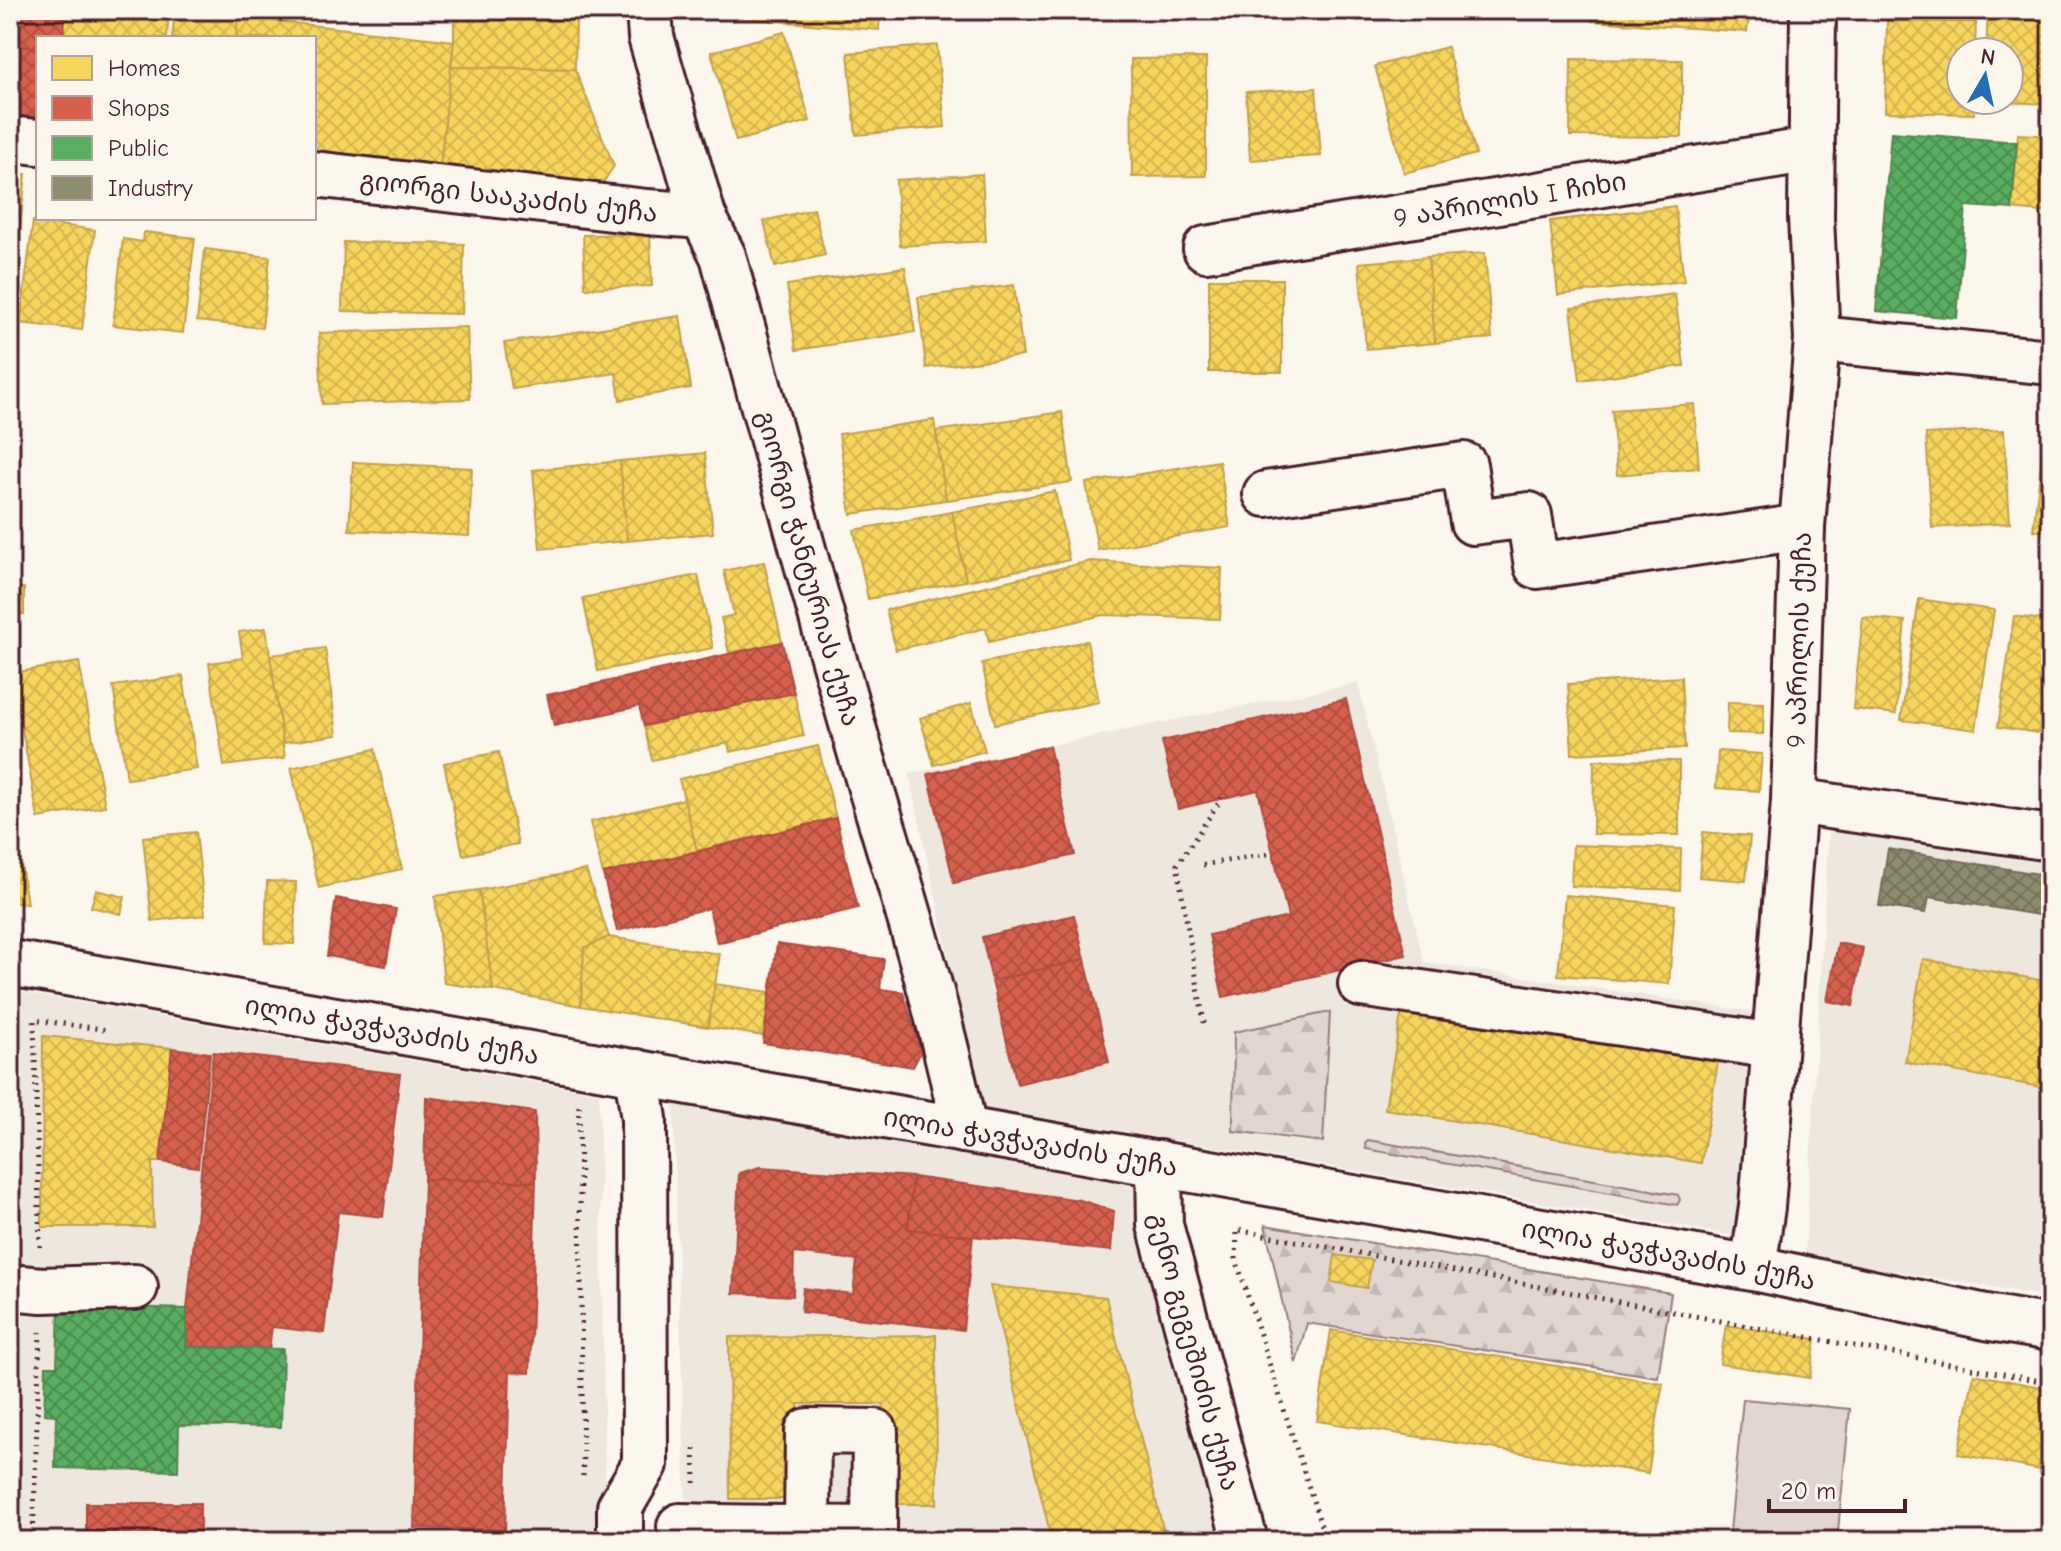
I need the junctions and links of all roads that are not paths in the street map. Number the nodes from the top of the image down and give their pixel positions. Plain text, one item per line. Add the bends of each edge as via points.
1 (649, 10) edge
2 (1813, 10) edge
3 (10, 139) edge
4 (36, 142) edge
5 (1812, 150) junction
6 (316, 174) edge
7 (703, 216) junction
8 (1206, 249) dead end
9 (1817, 339) junction
10 (2051, 362) edge
11 (1266, 494) dead end
12 (1802, 527) junction
13 (1794, 801) junction
14 (2051, 838) edge
15 (10, 963) edge
16 (1361, 984) dead end
17 (1774, 1046) junction
18 (637, 1072) junction
19 (964, 1130) junction
20 (1159, 1163) junction
21 (1753, 1268) junction
22 (135, 1287) dead end
23 (26, 1288) edge
24 (2051, 1328) edge
25 (645, 1464) junction
26 (807, 1528) dead end
27 (693, 1532) edge
28 (620, 1541) edge
29 (1245, 1541) edge

1 - 7 street, გიორგი ჭანტურიას ქუჩა via 651,37
2 - 5 street, 9 აპრილის ქუჩა
3 - 4 street
5 - 8 street, 9 აპრილის I ჩიხი
5 - 9 street, 9 აპრილის ქუჩა
6 - 7 street, გიორგი სააკაძის ქუჩა
7 - 19 street, გიორგი ჭანტურიას ქუჩა via 723,256 847,707 918,939
9 - 10 street
9 - 12 street, 9 აპრილის ქუჩა
11 - 12 street via 1464,465 1473,522 1529,515 1537,566
12 - 13 street, 9 აპრილის ქუჩა
13 - 14 street
13 - 17 street, 9 აპრილის ქუჩა
15 - 18 street, ილია ჭავჭავაძის ქუჩა
16 - 17 street
17 - 21 street, 9 აპრილის ქუჩა
18 - 19 street, ილია ჭავჭავაძის ქუჩა
18 - 25 street via 644,1119
19 - 20 street, ილია ჭავჭავაძის ქუჩა
20 - 21 street, ილია ჭავჭავაძის ქუჩა
20 - 29 street, გენო გეგეშიძის ქუჩა via 1160,1225
21 - 24 street, ილია ჭავჭავაძის ქუჩა
22 - 23 street
25 - 27 street via 667,1485
25 - 28 street via 620,1507
26 - 27 street

